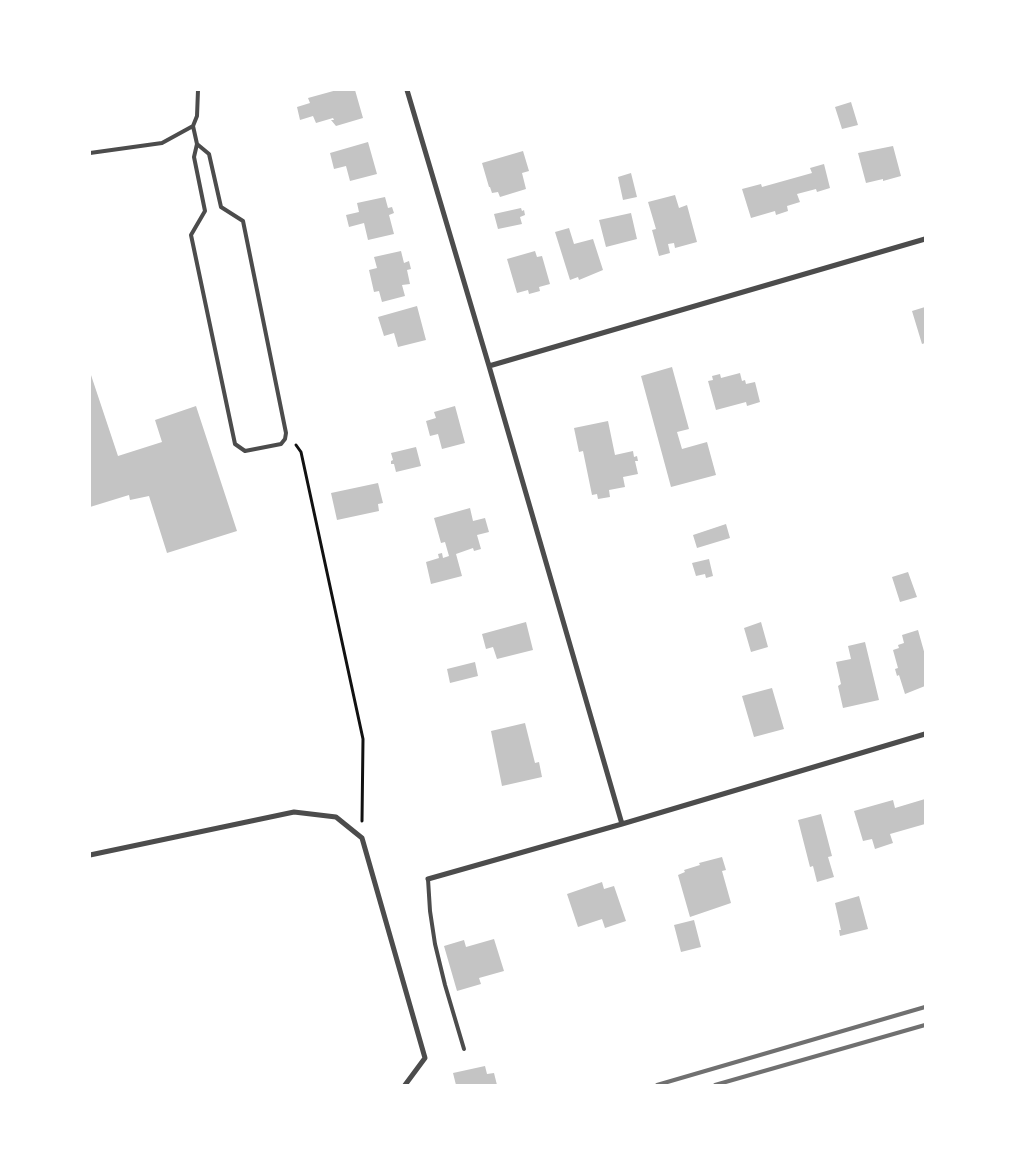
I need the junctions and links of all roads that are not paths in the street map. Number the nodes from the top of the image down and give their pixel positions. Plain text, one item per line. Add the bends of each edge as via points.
1 (198, 90) edge
2 (407, 90) edge
3 (193, 126) junction
4 (197, 144) junction
5 (90, 153) edge
6 (925, 238) edge
7 (489, 366) junction
8 (925, 734) edge
9 (622, 824) junction
10 (90, 855) edge
11 (428, 879) joint
12 (464, 1049) dead end
13 (405, 1085) edge

1 - 3 lane
2 - 7 street
3 - 4 lane
3 - 5 lane via 162,143
4 - 4 lane via 209,154 221,207 243,221 286,433 281,444 244,451 235,444 191,235 205,211 194,157
6 - 7 street
7 - 9 street
8 - 9 street
9 - 11 street
10 - 13 street via 294,812 336,816 362,838 425,1058
11 - 12 lane via 435,944

